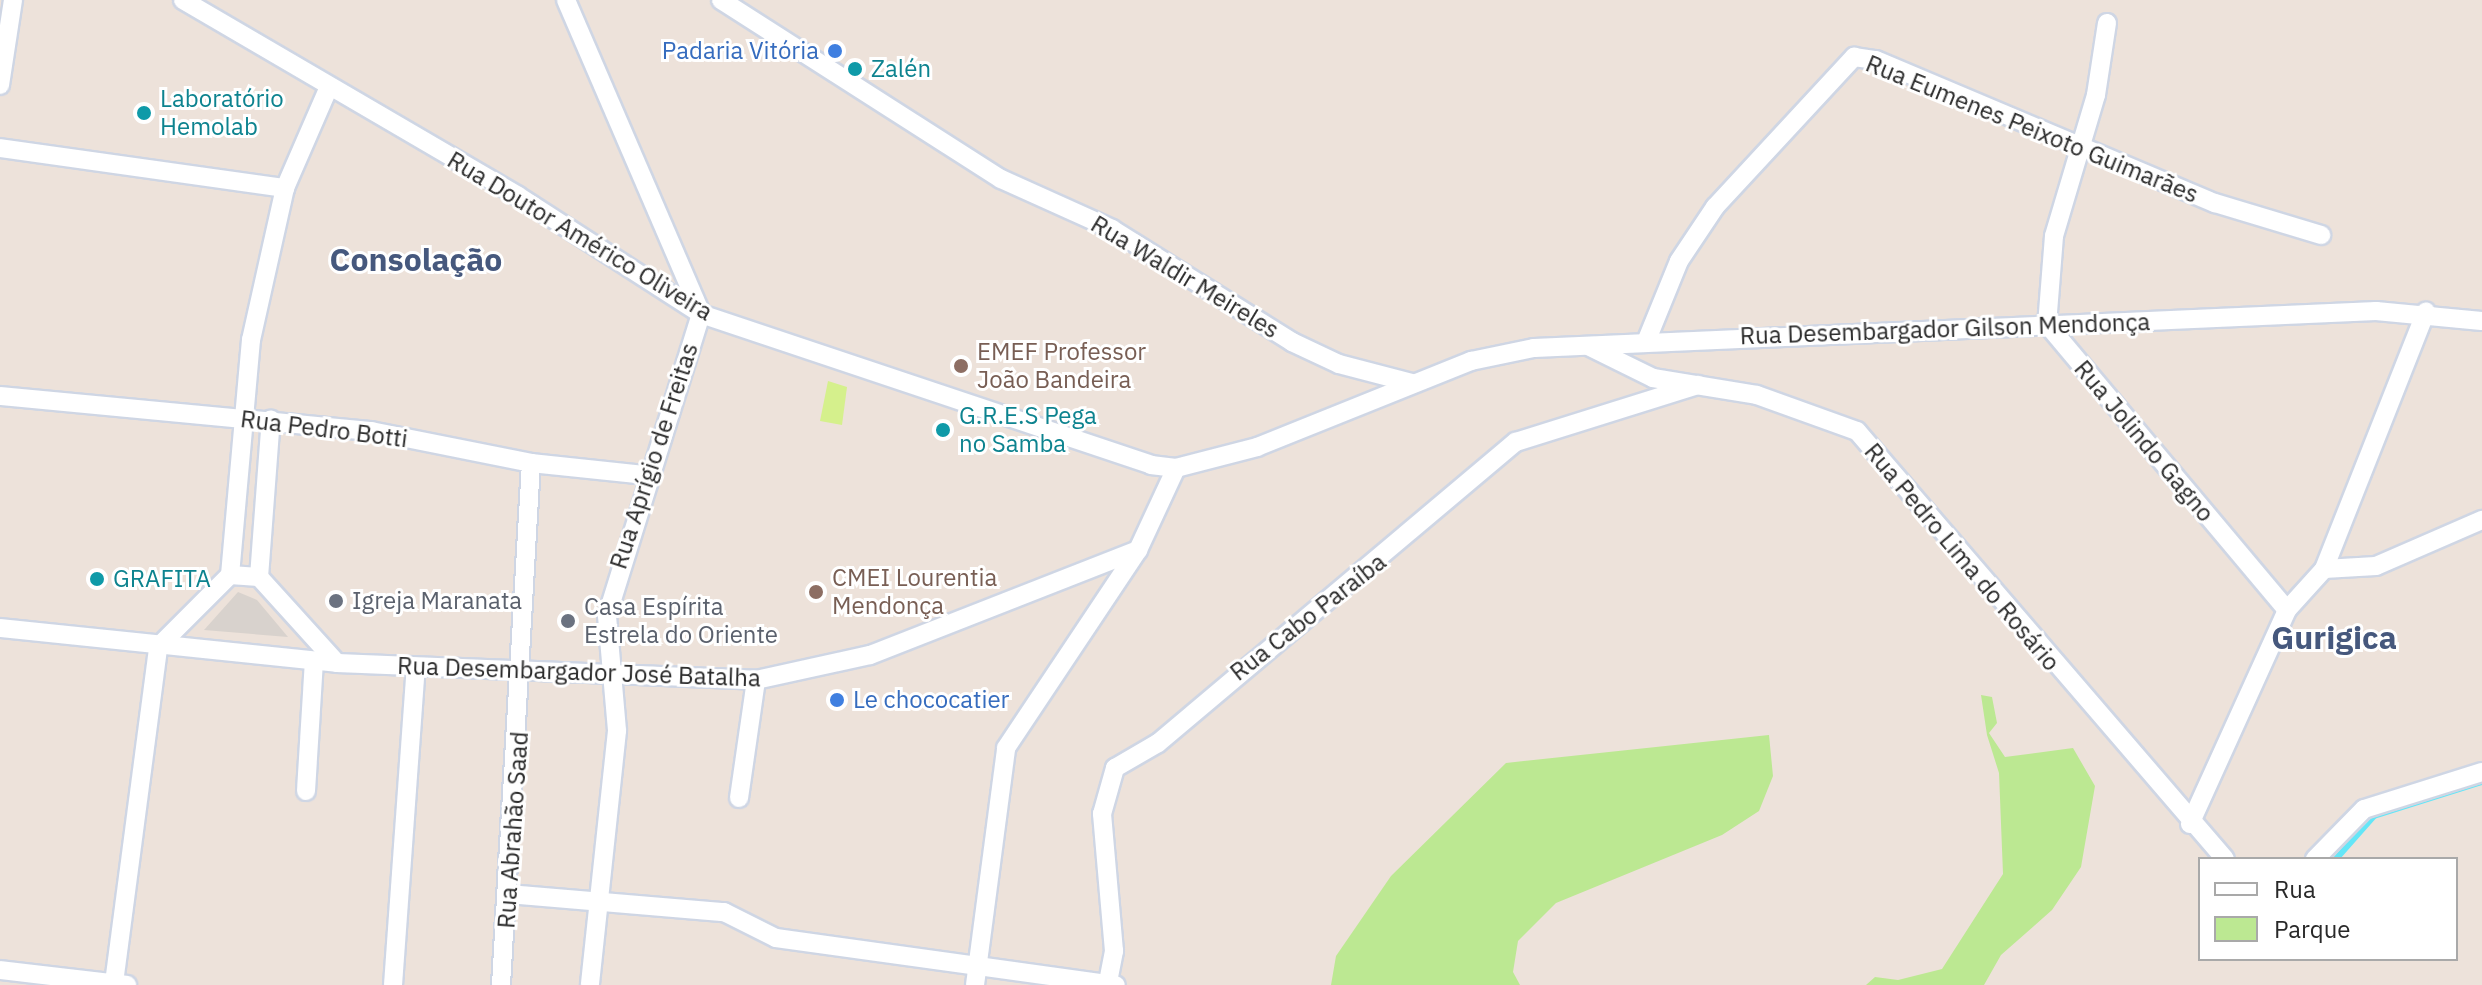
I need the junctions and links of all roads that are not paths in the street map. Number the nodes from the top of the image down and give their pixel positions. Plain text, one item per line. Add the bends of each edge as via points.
1 (13, 0) edge
2 (183, 0) edge
3 (566, 0) edge
4 (721, 0) edge
5 (2107, 23) dead end
6 (0, 85) edge
7 (329, 87) junction
8 (2076, 146) junction
9 (0, 148) edge
10 (285, 188) junction
11 (2321, 235) dead end
12 (2426, 312) junction
13 (701, 314) junction
14 (2482, 321) edge
15 (2047, 324) junction
16 (1646, 342) junction
17 (1590, 347) junction
18 (1412, 383) junction
19 (1698, 385) junction
20 (0, 396) edge
21 (241, 418) junction
22 (271, 419) junction
23 (531, 463) junction
24 (1176, 468) junction
25 (646, 475) junction
26 (2482, 520) edge
27 (1138, 550) junction
28 (2324, 569) junction
29 (230, 575) junction
30 (259, 577) junction
31 (2287, 610) junction
32 (0, 628) edge
33 (158, 647) junction
34 (314, 661) junction
35 (337, 663) junction
36 (416, 667) junction
37 (613, 673) junction
38 (524, 674) junction
39 (756, 680) junction
40 (2482, 772) edge
41 (306, 791) dead end
42 (739, 798) dead end
43 (2190, 824) junction
44 (2319, 854) edge
45 (2223, 857) edge
46 (508, 894) junction
47 (600, 898) junction
48 (977, 963) junction
49 (0, 970) edge
50 (121, 984) edge
51 (1112, 984) edge
52 (393, 985) edge
53 (501, 985) edge
54 (590, 985) edge
55 (975, 985) edge

1 - 6 street
2 - 7 street, Rua Doutor Américo Oliveira
3 - 13 street, Rua Aprígio de Freitas
4 - 18 street, Rua Waldir Meireles via 1001,179 1112,229 1292,342 1339,364
5 - 8 street via 2096,95
7 - 10 street
7 - 13 street, Rua Doutor Américo Oliveira
8 - 11 street, Rua Eumenes Peixoto Guimarães via 2215,203
8 - 15 street via 2054,236
8 - 16 street, Rua Eumenes Peixoto Guimarães via 1876,60 1854,57 1715,207 1679,261
9 - 10 street
10 - 21 street
12 - 14 street, Rua Desembargador Gilson Mendonça
12 - 15 street, Rua Desembargador Gilson Mendonça
12 - 28 street
13 - 24 street, Rua Doutor Américo Oliveira via 1097,449
13 - 25 street, Rua Aprígio de Freitas
15 - 16 street, Rua Desembargador Gilson Mendonça
15 - 31 street, Rua Jolindo Gagno
16 - 17 street, Rua Desembargador Gilson Mendonça
17 - 18 street, Rua Desembargador Gilson Mendonça via 1534,348
17 - 19 street, Rua Pedro Lima do Rosário via 1619,367
18 - 24 street, Rua Doutor Américo Oliveira via 1283,437
19 - 43 street, Rua Pedro Lima do Rosário via 1772,399 1857,431
19 - 51 street, Rua Cabo Paraíba via 1516,442 1158,743 1115,768 1102,814
20 - 21 street, Rua Pedro Botti
21 - 22 street, Rua Pedro Botti
21 - 29 street
22 - 23 street, Rua Pedro Botti
22 - 30 street
23 - 25 street, Rua Pedro Botti
23 - 38 street, Rua Abrahão Saad
24 - 27 street
25 - 37 street, Rua Aprígio de Freitas via 607,616
26 - 28 street via 2413,554
27 - 39 street, Rua Desembargador José Batalha via 870,655
27 - 48 street via 1001,762
28 - 31 street
29 - 30 street
29 - 33 street
30 - 35 street
31 - 43 street
32 - 33 street, Rua Desembargador José Batalha
33 - 34 street, Rua Desembargador José Batalha
33 - 50 street
34 - 35 street, Rua Desembargador José Batalha
34 - 41 street
35 - 36 street, Rua Desembargador José Batalha
36 - 38 street, Rua Desembargador José Batalha
36 - 52 street
37 - 38 street, Rua Desembargador José Batalha
37 - 39 street, Rua Desembargador José Batalha
37 - 47 street, Rua Aprígio de Freitas via 617,731
38 - 46 street, Rua Abrahão Saad
39 - 42 street
40 - 44 street via 2364,809
43 - 45 street, Rua Pedro Lima do Rosário
46 - 47 street
46 - 53 street, Rua Abrahão Saad
47 - 48 street via 724,912 776,938
47 - 54 street, Rua Aprígio de Freitas
48 - 51 street
48 - 55 street
49 - 50 street

